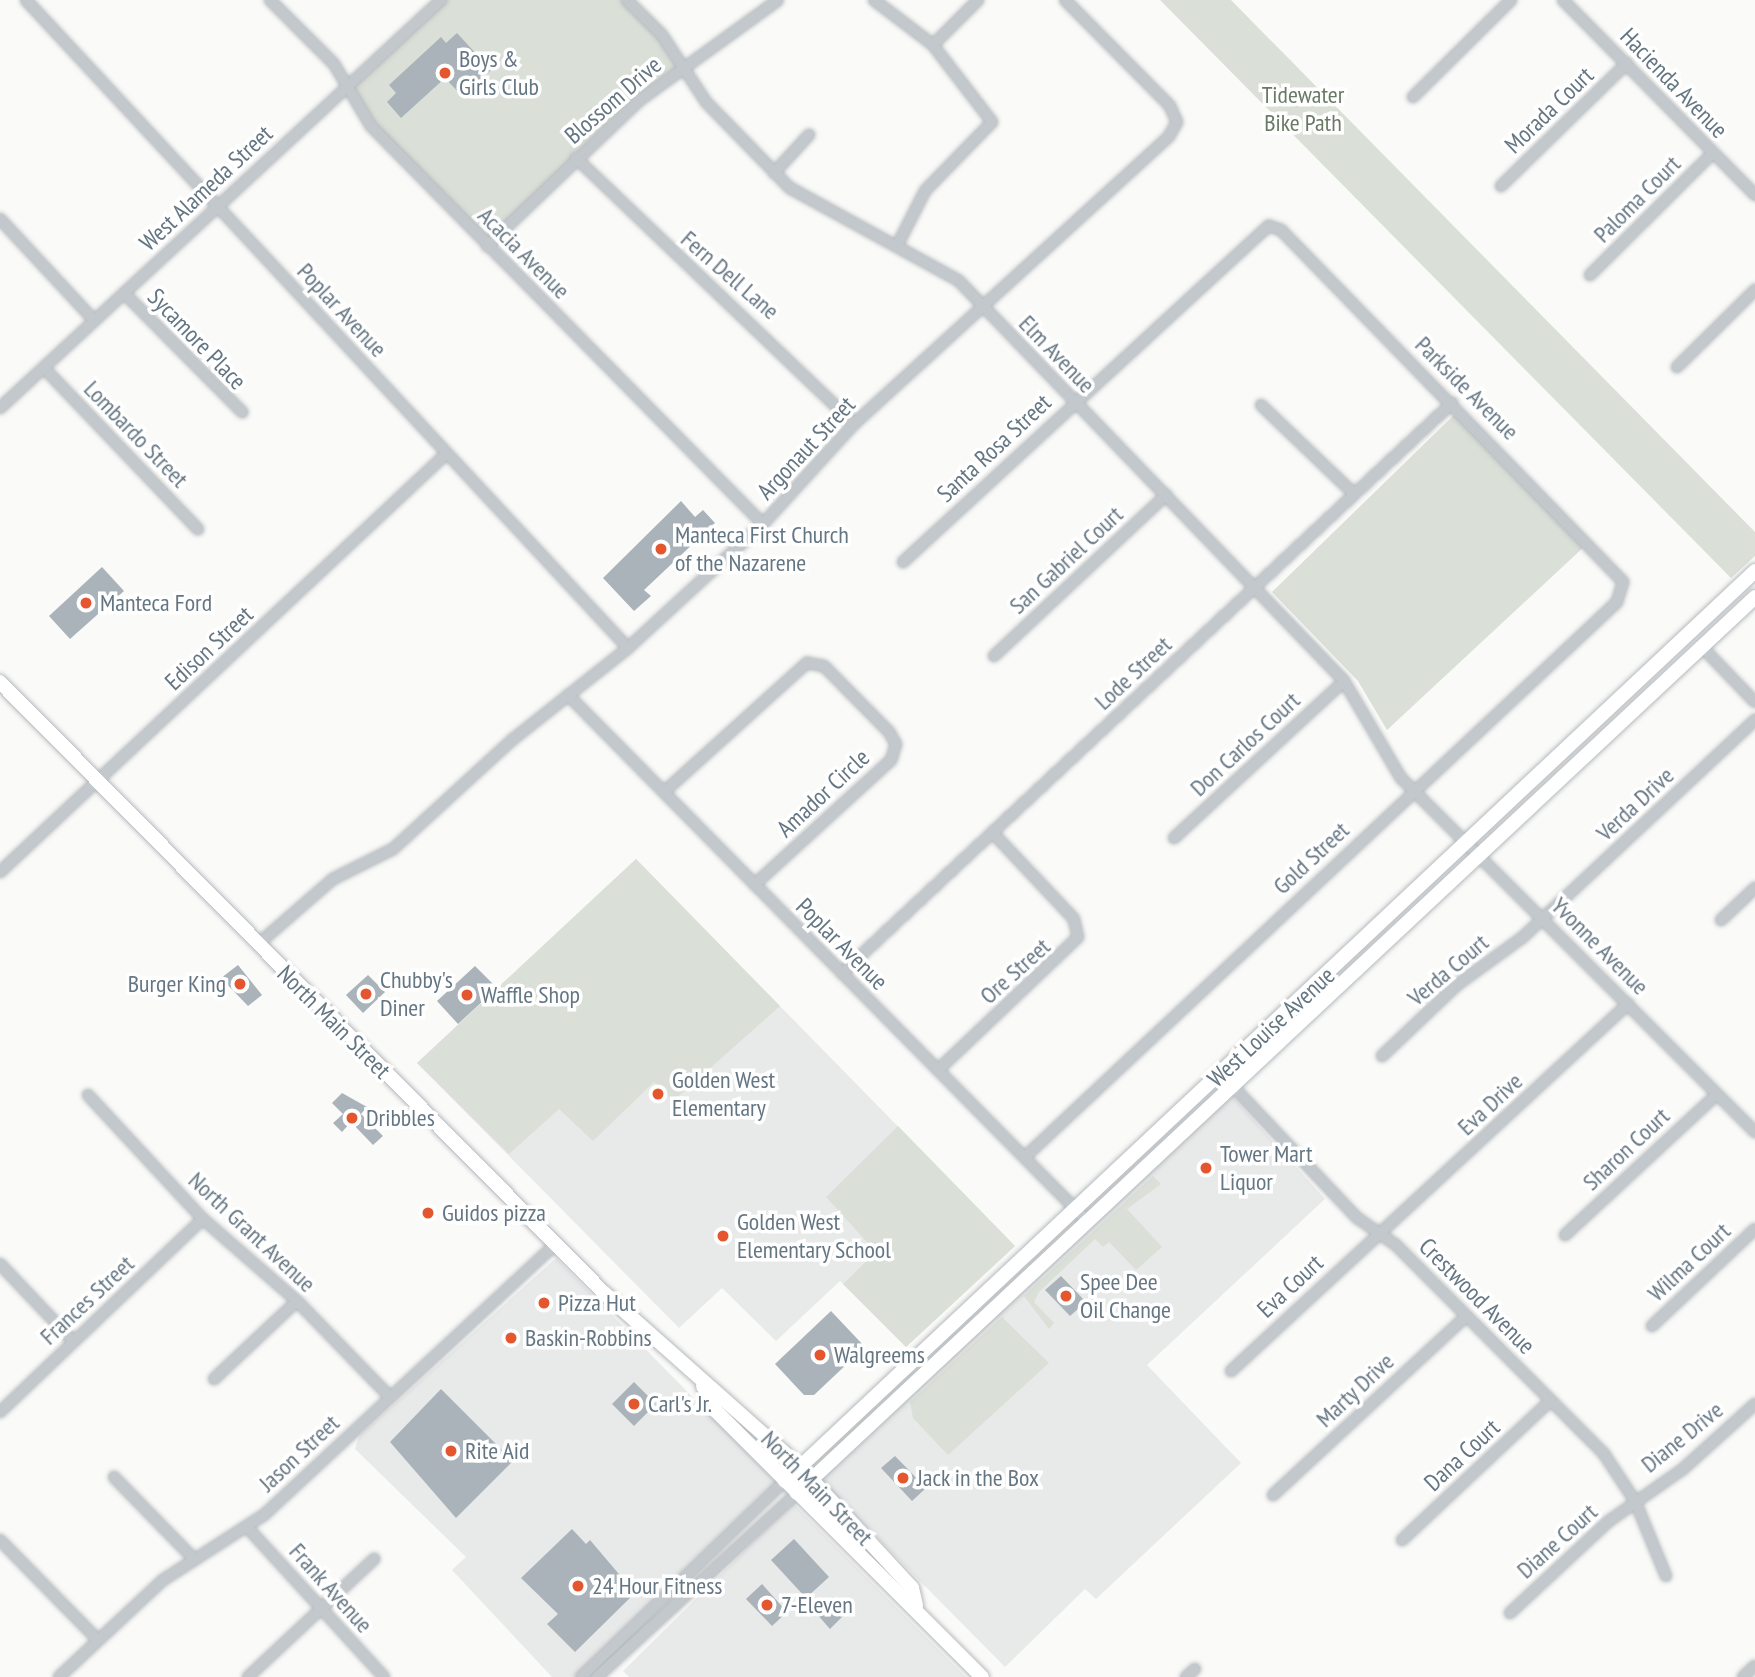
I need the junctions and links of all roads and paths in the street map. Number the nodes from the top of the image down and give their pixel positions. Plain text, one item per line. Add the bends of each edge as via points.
1 (26, 0) edge
2 (270, 0) edge
3 (441, 0) edge
4 (627, 0) edge
5 (778, 0) edge
6 (874, 0) edge
7 (978, 0) edge
8 (1066, 0) edge
9 (1511, 0) edge
10 (1563, 0) edge
11 (933, 45) junction
12 (1627, 63) junction
13 (682, 68) junction
14 (346, 86) junction
15 (1413, 97) dead end
16 (808, 135) dead end
17 (1713, 153) junction
18 (576, 158) junction
19 (774, 173) junction
20 (1501, 186) dead end
21 (1755, 195) edge
22 (217, 205) junction
23 (0, 219) edge
24 (1269, 226) joint
25 (898, 244) junction
26 (487, 246) junction
27 (1590, 275) dead end
28 (1755, 290) edge
29 (124, 293) junction
30 (984, 307) junction
31 (94, 320) junction
32 (1677, 367) dead end
33 (44, 368) junction
34 (1074, 403) junction
35 (1452, 404) junction
36 (1261, 405) dead end
37 (0, 408) edge
38 (242, 412) dead end
39 (854, 424) junction
40 (446, 454) junction
41 (1354, 494) junction
42 (1166, 495) junction
43 (763, 524) junction
44 (198, 529) dead end
45 (903, 562) dead end
46 (1755, 570) edge
47 (1256, 586) junction
48 (1623, 590) joint
49 (1755, 597) edge
50 (1703, 646) junction
51 (628, 648) junction
52 (994, 656) dead end
53 (1344, 681) junction
54 (0, 682) edge
55 (568, 695) junction
56 (1755, 702) edge
57 (1755, 720) edge
58 (96, 782) junction
59 (1414, 790) junction
60 (664, 792) junction
61 (993, 833) junction
62 (1174, 838) dead end
63 (1467, 843) junction
64 (1480, 856) junction
65 (0, 872) edge
66 (754, 885) junction
67 (1755, 888) edge
68 (1543, 918) junction
69 (1721, 920) dead end
70 (257, 945) junction
71 (842, 973) junction
72 (1628, 1004) junction
73 (1382, 1056) dead end
74 (938, 1070) junction
75 (1221, 1074) junction
76 (1232, 1086) junction
77 (1717, 1094) junction
78 (88, 1095) dead end
79 (1755, 1132) edge
80 (1025, 1157) junction
81 (1076, 1209) junction
82 (203, 1219) junction
83 (1087, 1221) junction
84 (1755, 1228) edge
85 (1379, 1233) junction
86 (1565, 1235) dead end
87 (556, 1244) junction
88 (0, 1264) edge
89 (298, 1301) junction
90 (1466, 1316) junction
91 (1652, 1326) dead end
92 (73, 1341) junction
93 (1231, 1371) dead end
94 (214, 1378) dead end
95 (703, 1386) junction
96 (390, 1397) junction
97 (1551, 1400) junction
98 (1755, 1404) edge
99 (0, 1412) edge
100 (800, 1467) junction
101 (114, 1477) dead end
102 (812, 1479) junction
103 (785, 1481) junction
104 (797, 1493) junction
105 (1273, 1495) dead end
106 (1635, 1502) junction
107 (247, 1527) junction
108 (0, 1540) edge
109 (1402, 1540) dead end
110 (193, 1558) junction
111 (374, 1559) dead end
112 (1667, 1576) dead end
113 (916, 1606) junction
114 (319, 1608) junction
115 (1510, 1613) dead end
116 (98, 1640) junction
117 (1755, 1666) edge
118 (1195, 1669) dead end
119 (59, 1677) edge
120 (248, 1677) edge
121 (384, 1677) edge
122 (581, 1677) edge
123 (597, 1677) edge
124 (982, 1677) edge
125 (1186, 1677) edge
126 (1743, 1677) edge

1 - 22 street, Poplar Avenue
2 - 14 street, Acacia Avenue via 334,64
3 - 14 street, West Alameda Street
4 - 13 street, Elm Avenue
5 - 13 street, Blossom Drive
6 - 11 street
7 - 11 street
8 - 30 street, Argonaut Street via 1170,106 1177,122
9 - 15 street
10 - 12 street, Hacienda Avenue
11 - 25 street via 990,116 984,135 925,191
12 - 17 street, Hacienda Avenue
12 - 20 street, Morada Court
13 - 18 street, Blossom Drive
13 - 19 street, Elm Avenue
14 - 22 street, West Alameda Street
14 - 26 street, Acacia Avenue via 371,127
16 - 19 street
17 - 21 street, Hacienda Avenue
17 - 27 street, Paloma Court
18 - 26 street, Blossom Drive
18 - 39 street, Fern Dell Lane
19 - 25 street, Elm Avenue via 814,206
22 - 29 street, West Alameda Street
22 - 40 street, Poplar Avenue
23 - 31 street
24 - 34 street, Santa Rosa Street
24 - 35 street, Parkside Avenue via 1281,230
25 - 30 street, Elm Avenue via 951,274
26 - 43 street, Acacia Avenue
28 - 32 street
29 - 31 street, West Alameda Street
29 - 38 street, Sycamore Place
30 - 34 street, Elm Avenue
30 - 39 street, Argonaut Street
31 - 33 street, West Alameda Street
33 - 37 street, West Alameda Street
33 - 44 street, Lombardo Street
34 - 42 street, Elm Avenue
34 - 45 street, Santa Rosa Street
35 - 41 street, Lode Street
35 - 48 street, Parkside Avenue via 1615,568
36 - 41 street
39 - 43 street, Argonaut Street
40 - 51 street, Poplar Avenue
40 - 58 street, Edison Street
41 - 47 street, Lode Street
42 - 47 street, Elm Avenue
42 - 52 street, San Gabriel Court
43 - 51 street, Argonaut Street
46 - 63 main road, West Louise Avenue
47 - 53 street, Elm Avenue
47 - 61 street, Lode Street
48 - 59 street, Gold Street
49 - 50 main road, West Louise Avenue
50 - 56 street
50 - 64 main road, West Louise Avenue
51 - 55 street, Argonaut Street
53 - 59 street, Elm Avenue via 1388,762
53 - 62 street, Don Carlos Court
54 - 58 main road, North Main Street
55 - 60 street, Poplar Avenue
55 - 70 street, Argonaut Street via 393,849 332,879
57 - 68 street, Verda Drive
58 - 65 street, Edison Street
58 - 70 main road, North Main Street
59 - 63 street, Yvonne Avenue
59 - 80 street, Gold Street
60 - 66 street, Poplar Avenue
60 - 66 street, Amador Circle via 807,663 824,666 880,722 896,744 891,760
61 - 71 street, Lode Street
61 - 74 street, Ore Street via 1074,919 1078,937
63 - 64 street, Yvonne Avenue
63 - 75 main road, West Louise Avenue
64 - 68 street, Yvonne Avenue
64 - 76 main road, West Louise Avenue
66 - 71 street, Poplar Avenue
67 - 69 street
68 - 72 street, Yvonne Avenue
68 - 73 street, Verda Court
70 - 87 main road, North Main Street
71 - 74 street, Poplar Avenue
72 - 77 street, Yvonne Avenue
72 - 85 street, Eva Drive
74 - 80 street, Poplar Avenue
75 - 76 street, Crestwood Avenue
75 - 81 main road, West Louise Avenue
76 - 83 main road, West Louise Avenue
76 - 85 street, Crestwood Avenue via 1356,1217
77 - 79 street, Yvonne Avenue
77 - 86 street, Sharon Court
78 - 82 street, North Grant Avenue
80 - 81 street, Poplar Avenue
81 - 83 street, Poplar Avenue
81 - 100 main road, West Louise Avenue
82 - 89 street, North Grant Avenue
82 - 92 street, Frances Street
83 - 102 main road, West Louise Avenue
84 - 91 street, Wilma Court
85 - 90 street, Crestwood Avenue
85 - 93 street, Eva Court
87 - 95 main road, North Main Street
87 - 96 street, Jason Street
88 - 92 street
89 - 94 street
89 - 96 street, North Grant Avenue
90 - 97 street, Crestwood Avenue
90 - 105 street, Marty Drive
92 - 99 street, Frances Street
95 - 100 main road, North Main Street via 715,1386
95 - 103 main road, North Main Street via 703,1396
96 - 107 street, Jason Street
97 - 106 street, Crestwood Avenue via 1604,1454
97 - 109 street, Dana Court
98 - 106 street, Diane Drive via 1683,1469
100 - 102 main road, North Main Street
100 - 103 main road, West Louise Avenue
101 - 110 street
102 - 104 main road, West Louise Avenue
102 - 113 main road, North Main Street via 912,1588
103 - 104 main road, North Main Street
103 - 122 street
104 - 113 main road, North Main Street via 900,1598
104 - 123 street
106 - 112 street, Crestwood Avenue
106 - 115 street, Diane Court
107 - 110 street, Jason Street
107 - 114 street, Frank Avenue
108 - 116 street
110 - 116 street, Jason Street
111 - 114 street
113 - 124 main road, North Main Street
114 - 120 street
114 - 121 street, Frank Avenue
116 - 119 street, Jason Street
117 - 126 street
118 - 125 street

